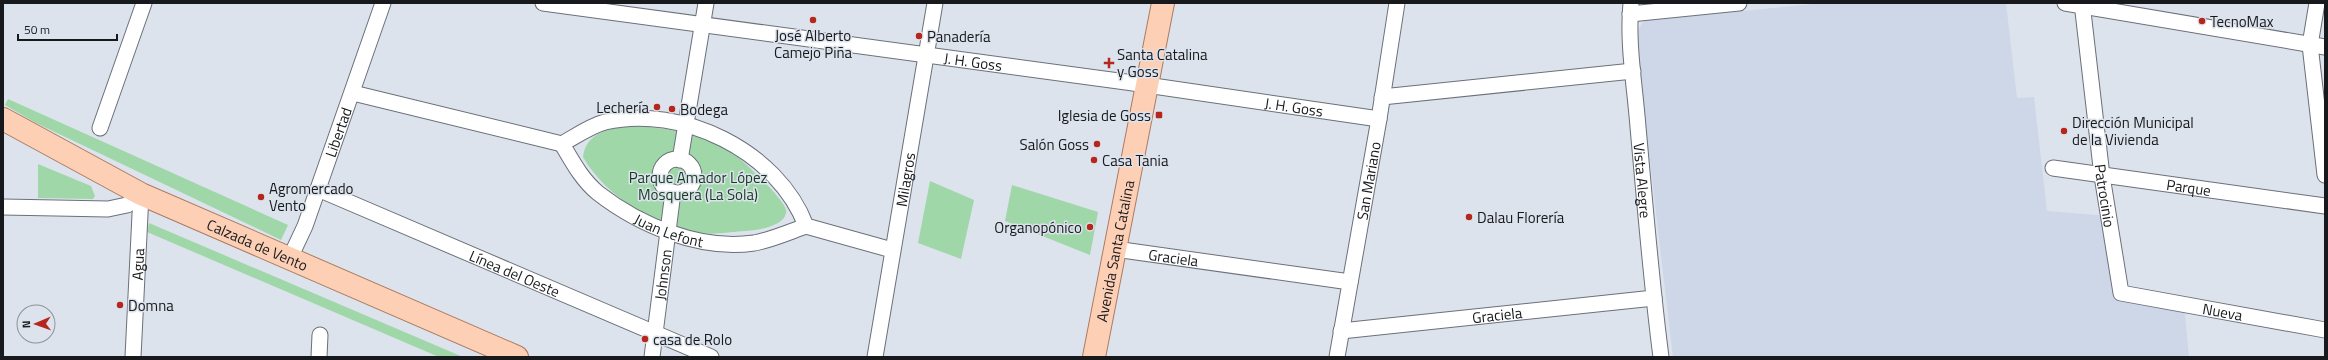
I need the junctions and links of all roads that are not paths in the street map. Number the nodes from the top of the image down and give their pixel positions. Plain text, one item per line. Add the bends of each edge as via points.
1 (144, 3) edge
2 (383, 3) edge
3 (543, 3) edge
4 (706, 3) edge
5 (935, 3) edge
6 (1163, 3) edge
7 (1397, 3) edge
8 (1739, 3) edge
9 (2065, 3) edge
10 (2318, 3) edge
11 (2082, 4) edge
12 (1630, 9) edge
13 (702, 24) junction
14 (2318, 46) edge
15 (927, 54) junction
16 (1633, 71) junction
17 (1147, 85) junction
18 (353, 93) junction
19 (1382, 97) junction
20 (3, 119) edge
21 (1379, 119) junction
22 (684, 125) junction
23 (100, 128) dead end
24 (562, 144) junction
25 (680, 160) junction
26 (2053, 168) dead end
27 (2325, 175) edge
28 (2102, 176) junction
29 (318, 189) junction
30 (673, 192) junction
31 (141, 194) junction
32 (2325, 206) edge
33 (3, 207) edge
34 (806, 226) junction
35 (668, 230) junction
36 (1115, 249) junction
37 (892, 250) junction
38 (289, 260) junction
39 (1350, 282) junction
40 (2121, 293) joint
41 (1654, 298) junction
42 (2325, 330) edge
43 (1341, 331) junction
44 (654, 334) junction
45 (320, 335) dead end
46 (133, 357) edge
47 (319, 357) edge
48 (517, 357) edge
49 (652, 357) edge
50 (712, 357) edge
51 (875, 357) edge
52 (1094, 357) edge
53 (1337, 357) edge
54 (1661, 357) edge

1 - 23 street
2 - 18 street, Libertad
3 - 13 street, J. H. Goss
4 - 13 street
5 - 15 street, Milagros
6 - 17 main road, Avenida Santa Catalina
7 - 19 street, San Mariano
8 - 12 street
9 - 11 street
10 - 14 street
11 - 14 street
11 - 28 street, Patrocinio
12 - 16 street, Vista Alegre
13 - 15 street, J. H. Goss
13 - 22 street
14 - 27 street
15 - 17 street, J. H. Goss
15 - 37 street, Milagros
16 - 19 street
16 - 41 street, Vista Alegre
17 - 21 street, J. H. Goss
17 - 36 main road, Avenida Santa Catalina
18 - 24 street
18 - 29 street, Libertad
19 - 21 street, San Mariano
20 - 31 main road, Calzada de Vento
21 - 39 street, San Mariano
22 - 24 street via 664,120 626,119 594,126
22 - 25 street
22 - 34 street via 715,133 771,173 800,212
24 - 35 street, Juan Lefont via 578,172 597,192 633,216
25 - 30 street via 668,162 661,170 661,181
25 - 30 street via 691,168 693,178 684,191
26 - 28 street, Parque
28 - 32 street, Parque
28 - 40 street, Patrocinio
29 - 38 street, Libertad
29 - 44 street, Línea del Oeste
30 - 35 street, Johnson
31 - 33 street via 127,205 108,209
31 - 38 main road, Calzada de Vento
31 - 46 street, Agua
34 - 35 street, Juan Lefont via 754,243 715,243
34 - 37 street
35 - 44 street, Johnson
36 - 39 street, Graciela
36 - 52 main road, Avenida Santa Catalina
37 - 51 street, Milagros
38 - 48 main road, Calzada de Vento
39 - 43 street, San Mariano
40 - 42 street, Nueva
41 - 43 street, Graciela
41 - 54 street, Vista Alegre
43 - 53 street, San Mariano
44 - 49 street, Johnson
44 - 50 street, Línea del Oeste
45 - 47 street

